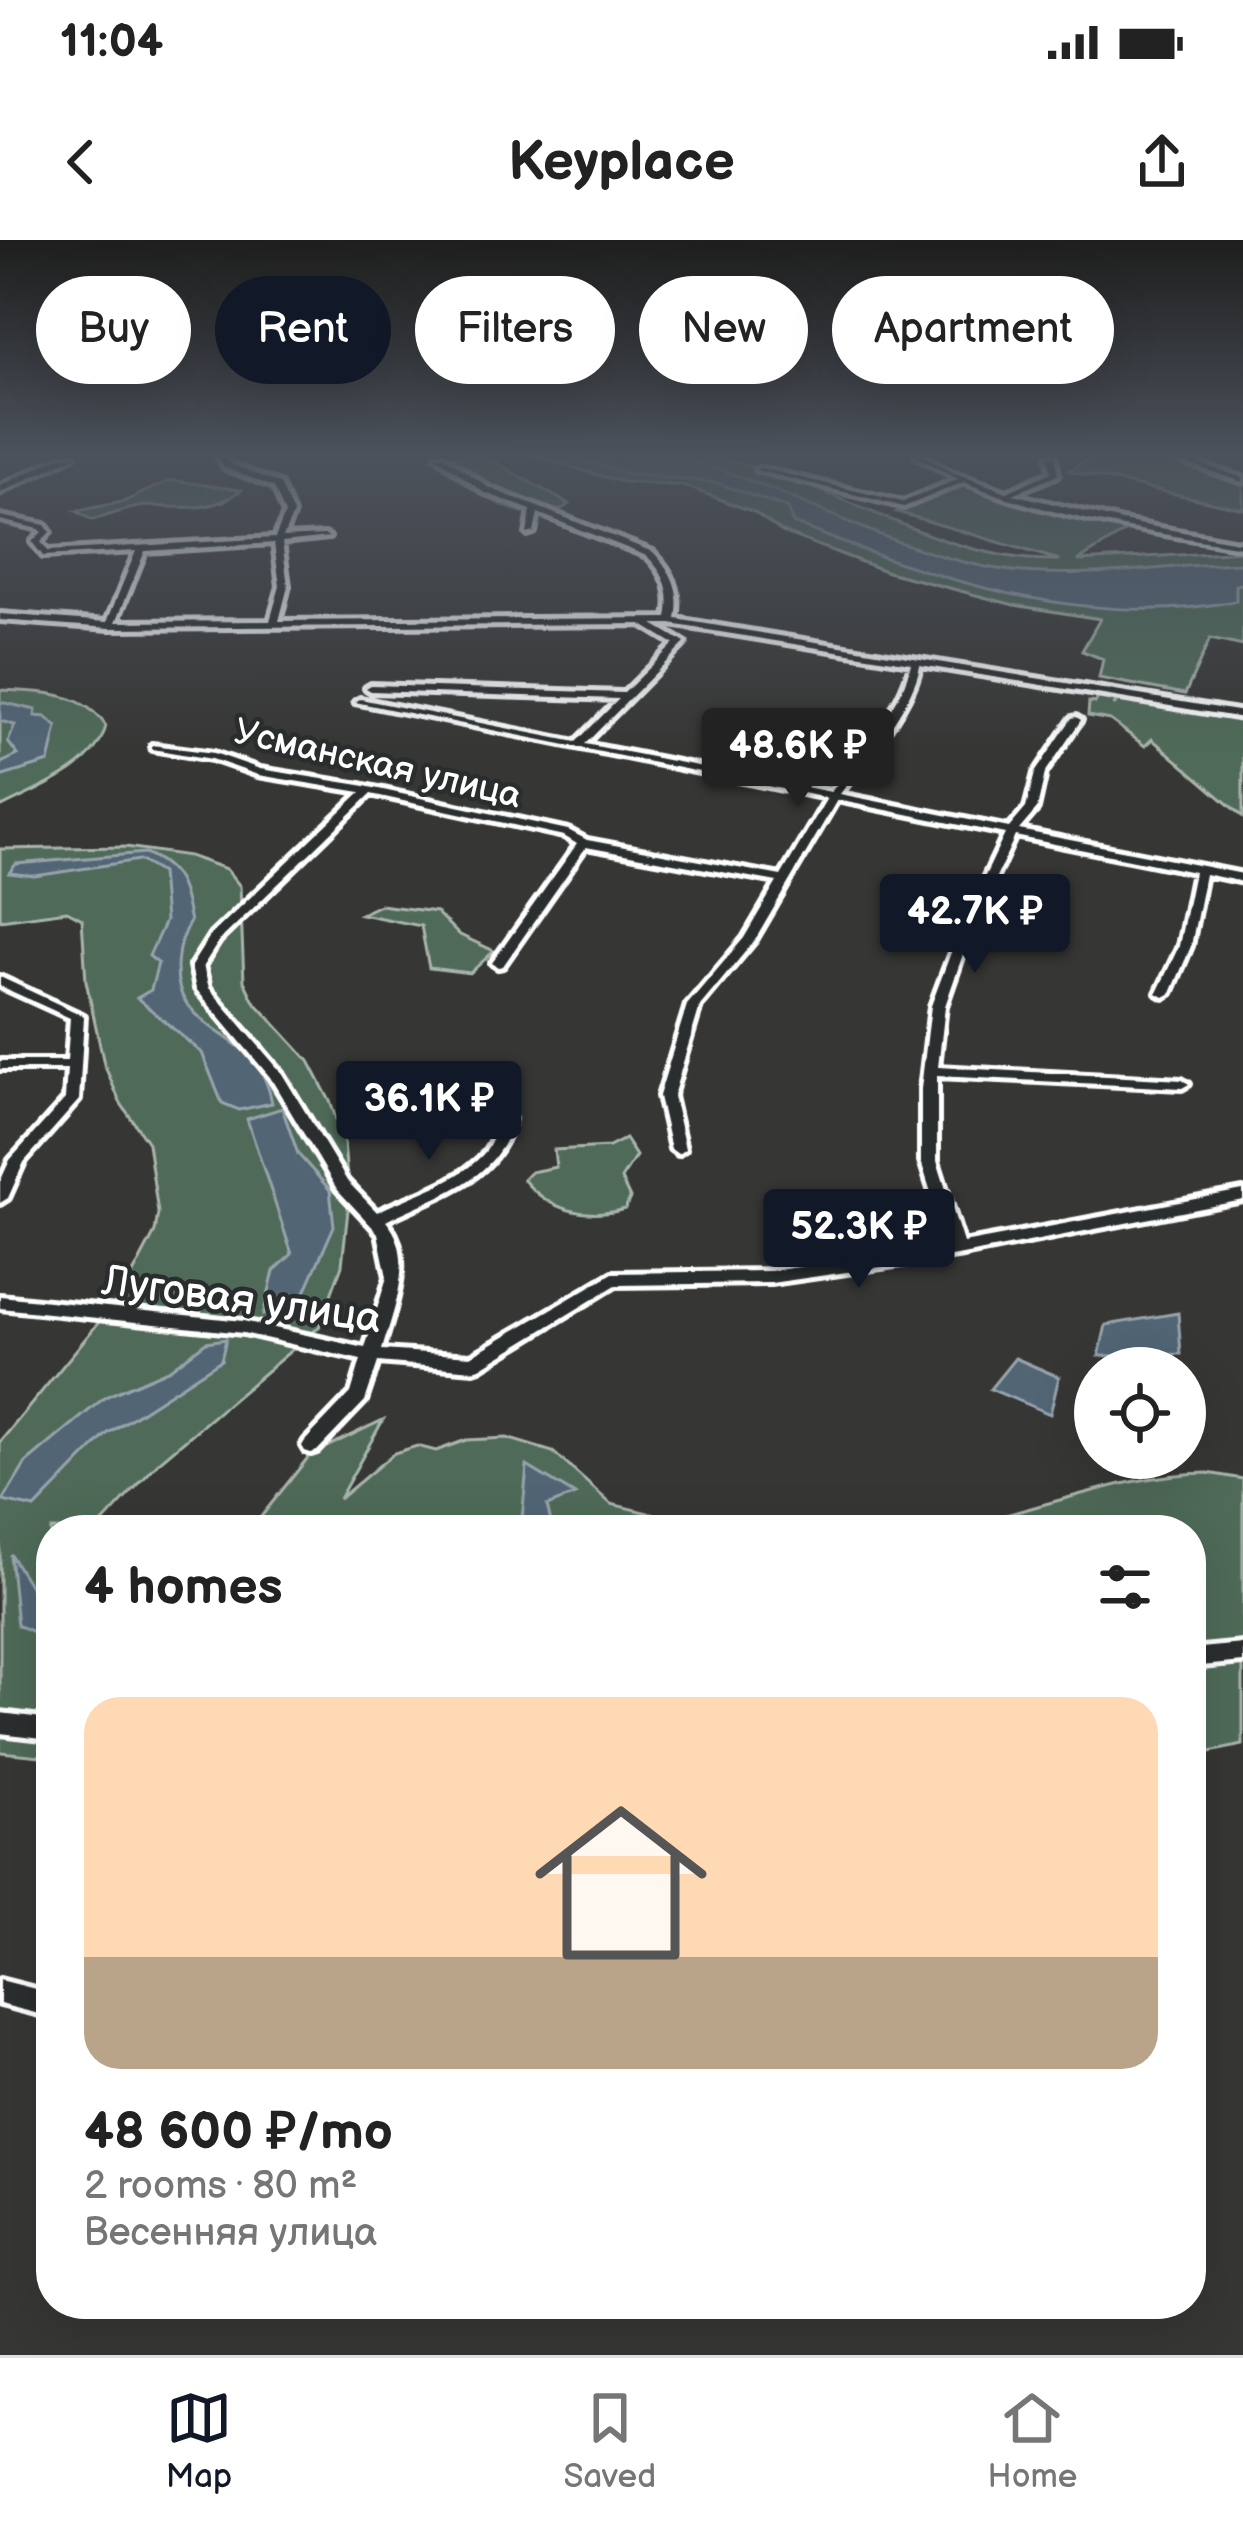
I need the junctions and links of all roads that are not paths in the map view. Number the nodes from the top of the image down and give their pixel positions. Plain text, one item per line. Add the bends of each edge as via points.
1 (140, 555) edge
2 (280, 555) edge
3 (651, 555) edge
4 (0, 617) edge
5 (639, 619) junction
6 (671, 621) junction
7 (274, 623) junction
8 (110, 626) junction
9 (916, 660) junction
10 (371, 688) dead end
11 (627, 696) junction
12 (360, 701) dead end
13 (1243, 715) edge
14 (1076, 720) dead end
15 (580, 743) junction
16 (156, 747) dead end
17 (368, 791) junction
18 (835, 794) junction
19 (1012, 830) junction
20 (583, 843) junction
21 (1200, 869) junction
22 (1243, 878) edge
23 (783, 880) junction
24 (498, 963) dead end
25 (0, 980) edge
26 (1164, 993) dead end
27 (0, 1065) edge
28 (74, 1065) junction
29 (931, 1071) junction
30 (1182, 1084) dead end
31 (506, 1119) dead end
32 (678, 1149) dead end
33 (1243, 1196) edge
34 (0, 1198) edge
35 (375, 1220) junction
36 (957, 1250) junction
37 (0, 1302) edge
38 (368, 1355) junction
39 (311, 1446) dead end
40 (1243, 1653) edge
41 (1206, 1657) edge
42 (0, 1724) edge
43 (36, 1728) edge
44 (0, 1992) edge
45 (36, 2001) edge

1 - 8 street
2 - 7 street via 284,586
3 - 6 street via 668,571 677,600
4 - 8 street
5 - 6 street
5 - 7 street
5 - 11 street, Усманская улица via 680,644
6 - 9 street
7 - 8 street
9 - 13 street
9 - 18 street via 887,724
10 - 11 street
11 - 15 street, Усманская улица
12 - 15 street
14 - 19 street
15 - 18 street
16 - 17 street, Усманская улица
17 - 20 street, Усманская улица via 568,832
17 - 35 street via 214,939 197,966 203,989 276,1075 342,1185
18 - 19 street
18 - 23 street
19 - 21 street
19 - 29 street via 938,1006
20 - 23 street, Усманская улица
20 - 24 street
21 - 22 street
21 - 26 street via 1185,946
23 - 32 street via 749,940 694,1005 666,1096
25 - 28 street via 77,1016
27 - 28 street
28 - 34 street via 72,1100 18,1160
29 - 30 street
29 - 36 street via 929,1161
31 - 35 street via 493,1159
33 - 36 street
35 - 38 street via 386,1232 395,1277
36 - 38 street, Луговая улица via 771,1277 613,1279 474,1363
37 - 38 street, Луговая улица via 243,1327
38 - 39 street via 359,1396
40 - 41 street
42 - 43 street
44 - 45 street

